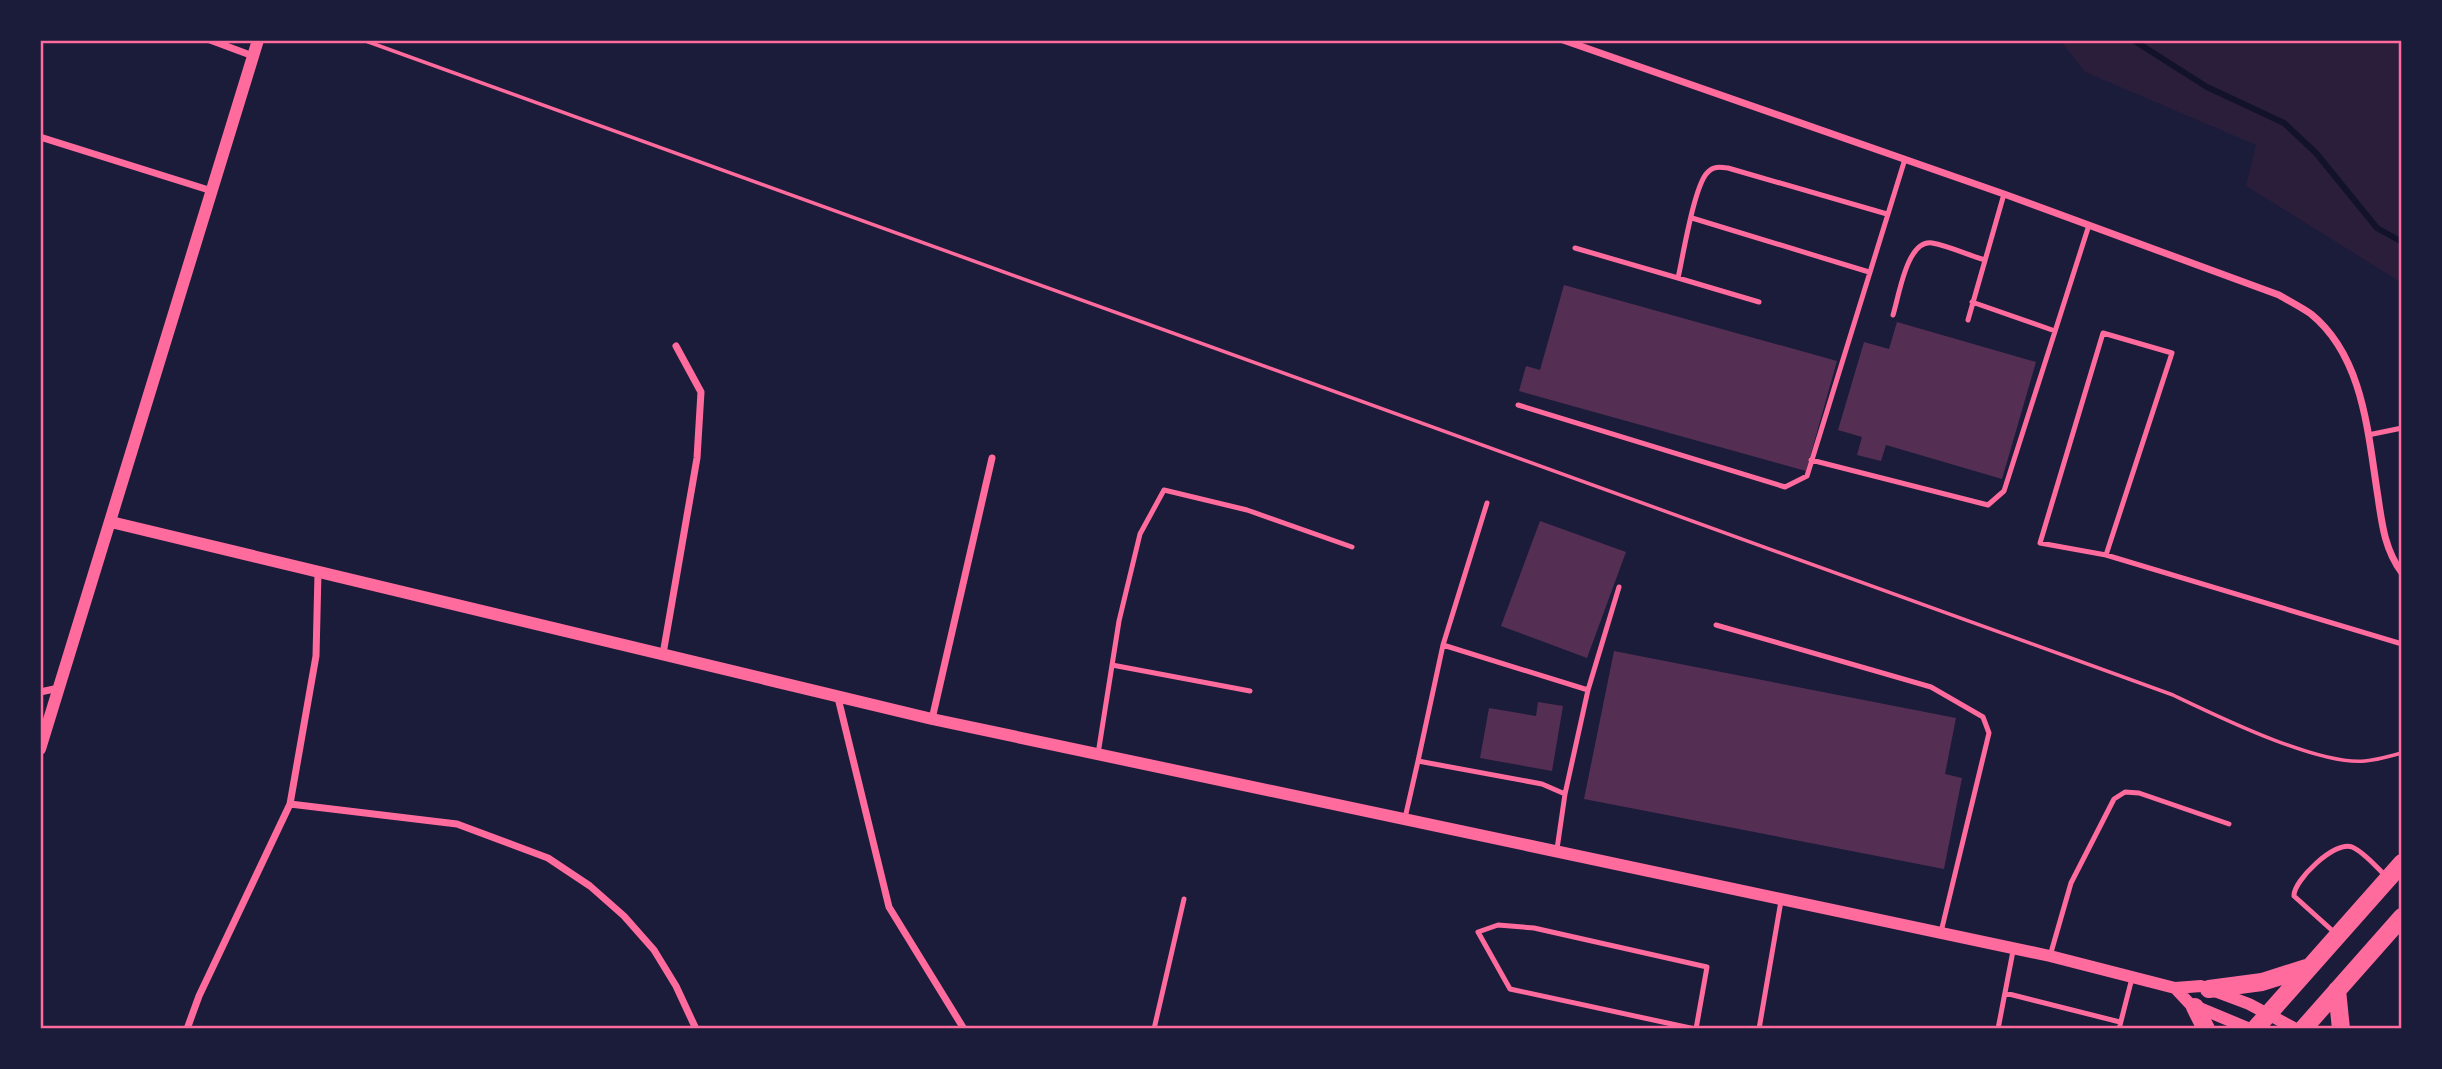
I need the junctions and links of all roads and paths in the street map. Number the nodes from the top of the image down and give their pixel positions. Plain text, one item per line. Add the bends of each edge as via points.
1 (210, 40) edge
2 (258, 40) edge
3 (363, 40) edge
4 (1563, 40) edge
5 (253, 55) junction
6 (40, 137) edge
7 (1905, 159) junction
8 (213, 191) junction
9 (2004, 194) junction
10 (1887, 214) junction
11 (1692, 218) junction
12 (2089, 225) junction
13 (1575, 248) dead end
14 (1985, 260) junction
15 (1869, 272) junction
16 (1678, 278) junction
17 (1759, 302) dead end
18 (1972, 302) junction
19 (1893, 315) dead end
20 (1968, 320) dead end
21 (2055, 331) junction
22 (676, 346) dead end
23 (1518, 405) dead end
24 (2402, 428) edge
25 (2368, 435) junction
26 (992, 458) dead end
27 (1811, 460) junction
28 (1487, 503) dead end
29 (111, 522) junction
30 (1352, 547) dead end
31 (2106, 555) junction
32 (318, 573) junction
33 (2402, 573) edge
34 (1619, 587) dead end
35 (1716, 625) dead end
36 (2402, 644) edge
37 (1443, 645) junction
38 (663, 654) junction
39 (1112, 664) junction
40 (60, 688) junction
41 (1588, 690) junction
42 (1250, 691) dead end
43 (40, 692) edge
44 (838, 698) junction
45 (932, 719) junction
46 (40, 748) edge
47 (2402, 753) edge
48 (1098, 754) junction
49 (1418, 761) junction
50 (1565, 794) junction
51 (290, 804) junction
52 (1404, 820) junction
53 (2230, 824) dead end
54 (1556, 853) junction
55 (2402, 863) edge
56 (2388, 878) junction
57 (1184, 899) dead end
58 (1781, 901) junction
59 (2402, 917) edge
60 (1940, 935) junction
61 (2337, 935) junction
62 (2013, 951) junction
63 (2050, 956) junction
64 (2309, 967) junction
65 (2132, 975) junction
66 (2175, 988) junction
67 (2209, 989) junction
68 (2337, 990) junction
69 (2005, 993) junction
70 (2195, 1007) junction
71 (2268, 1013) junction
72 (2119, 1025) edge
73 (187, 1029) edge
74 (696, 1029) edge
75 (964, 1029) edge
76 (1154, 1029) edge
77 (1696, 1029) edge
78 (1759, 1029) edge
79 (1998, 1029) edge
80 (2206, 1029) edge
81 (2252, 1029) edge
82 (2296, 1029) edge
83 (2304, 1029) edge
84 (2341, 1029) edge

1 - 5 street
2 - 5 street
3 - 47 path via 2147,686 2265,736 2348,761
4 - 7 street
5 - 8 street
6 - 8 street
7 - 9 street
7 - 10 lane
8 - 29 street
9 - 12 street
9 - 14 lane
10 - 11 lane via 1716,167 1700,187
10 - 15 lane
11 - 15 lane
11 - 16 lane
12 - 21 lane
12 - 25 street via 2279,295 2312,315 2336,344 2354,378
13 - 16 lane
14 - 18 lane
14 - 19 lane via 1930,242 1920,244 1912,253
15 - 27 lane
16 - 17 lane
18 - 20 lane
18 - 21 lane
21 - 27 lane via 2004,491 1988,505
22 - 38 street via 701,392 697,458
23 - 27 lane via 1785,486 1807,475
24 - 25 lane
25 - 33 street via 2384,539
26 - 45 street
28 - 37 lane
29 - 32 street
29 - 40 street
30 - 39 lane via 1247,510 1164,490 1140,534
31 - 31 lane via 2172,353 2103,332 2040,543
31 - 36 lane
32 - 38 street
32 - 51 street via 316,656
34 - 41 lane
35 - 60 lane via 1931,687 1983,717 1989,733
37 - 41 lane
37 - 49 lane
38 - 44 street
39 - 42 lane
39 - 48 lane
40 - 43 street
40 - 46 street
41 - 50 lane
44 - 45 street
44 - 75 street via 890,907
45 - 48 street
48 - 52 street
49 - 50 lane via 1542,784
49 - 52 lane
50 - 54 lane
51 - 73 street
51 - 74 street via 457,824 548,858 590,886 639,933 676,986
52 - 54 street
53 - 63 lane via 2139,793 2125,792 2114,799 2071,883
54 - 58 street
55 - 56 main road
56 - 61 main road
56 - 61 lane via 2353,847 2344,846 2330,851 2295,885 2294,896
57 - 76 lane
58 - 60 street
58 - 78 lane
59 - 68 main road
60 - 62 street
61 - 64 main road
62 - 63 street
62 - 69 lane
63 - 65 street
64 - 67 main road via 2262,982
64 - 71 main road
65 - 66 street
65 - 72 lane
66 - 67 street
66 - 70 street
67 - 71 street
68 - 83 main road
68 - 84 main road
69 - 72 lane
69 - 79 lane
70 - 80 main road
70 - 81 street
71 - 81 main road
71 - 82 street
77 - 77 lane via 1707,967 1534,928 1498,925 1478,932 1510,989

